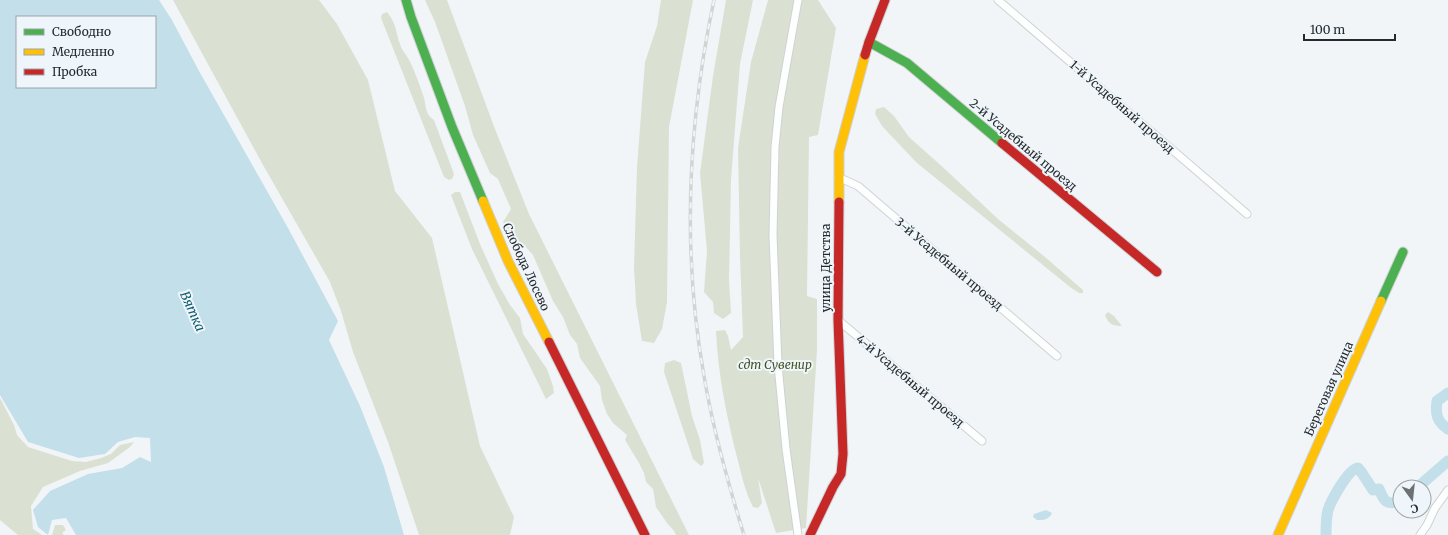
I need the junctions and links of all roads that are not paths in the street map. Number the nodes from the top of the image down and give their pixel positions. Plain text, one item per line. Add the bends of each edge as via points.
1 (406, 0) edge
2 (798, 0) edge
3 (885, 0) edge
4 (998, 0) edge
5 (869, 42) junction
6 (838, 177) junction
7 (1247, 214) dead end
8 (1403, 252) dead end
9 (1157, 272) dead end
10 (838, 320) junction
11 (1057, 356) dead end
12 (982, 441) dead end
13 (1448, 490) edge
14 (645, 535) edge
15 (798, 535) edge
16 (810, 535) edge
17 (1278, 535) edge
18 (1420, 535) edge

1 - 14 street, Слобода Лосево via 452,127 508,261
2 - 15 street via 779,107 775,147 773,235 778,365
3 - 5 street, улица Детства
4 - 7 street, 1-й Усадебный проезд
5 - 6 street, улица Детства via 839,152
5 - 9 street, 2-й Усадебный проезд via 907,63
6 - 10 street, улица Детства
6 - 11 street, 3-й Усадебный проезд via 858,186
8 - 17 street, Береговая улица
10 - 12 street, 4-й Усадебный проезд
10 - 16 street, улица Детства via 843,454 841,474
13 - 18 street

